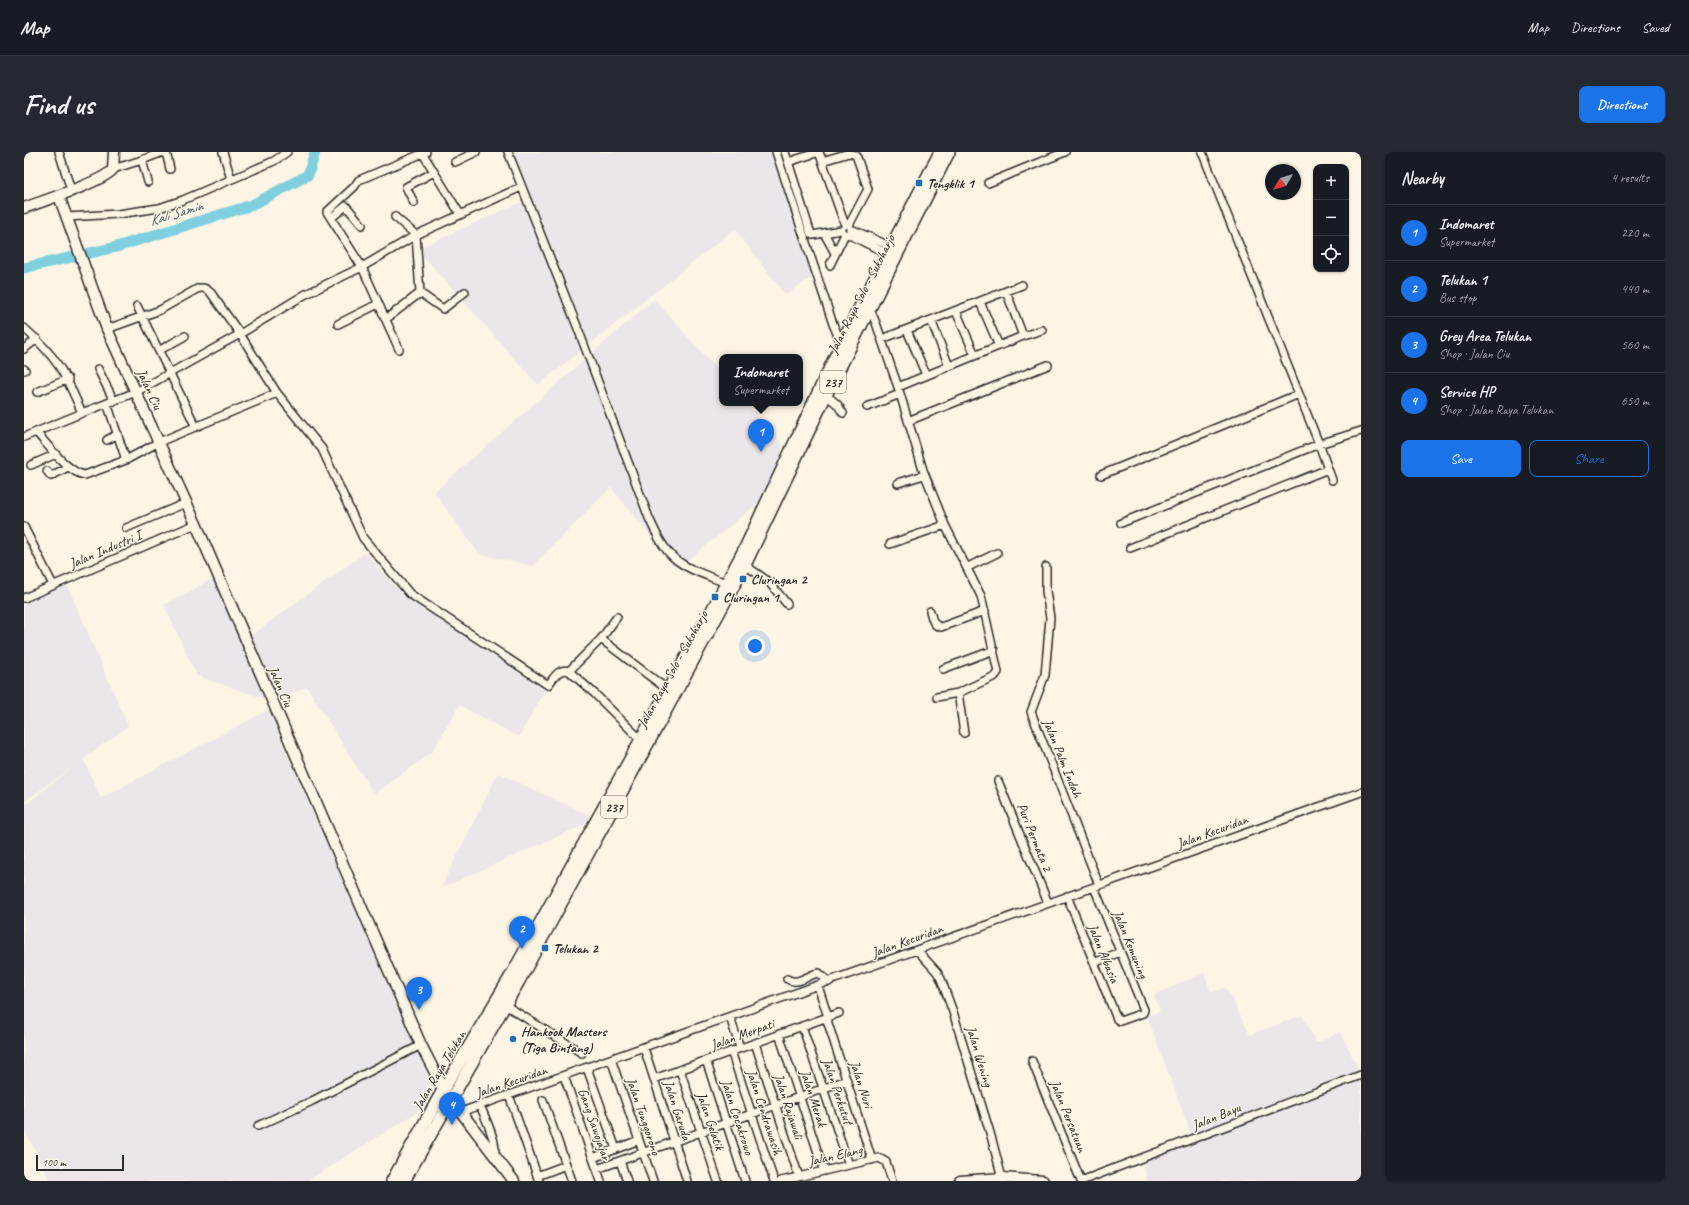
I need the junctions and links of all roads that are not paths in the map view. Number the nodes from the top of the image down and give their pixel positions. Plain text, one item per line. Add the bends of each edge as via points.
1 (59, 152) edge
2 (114, 152) edge
3 (163, 152) edge
4 (166, 152) edge
5 (223, 152) edge
6 (287, 152) edge
7 (476, 152) edge
8 (508, 152) edge
9 (776, 152) edge
10 (785, 152) edge
11 (819, 152) edge
12 (940, 152) edge
13 (950, 152) edge
14 (1065, 152) edge
15 (1202, 152) edge
16 (424, 153) edge
17 (146, 157) edge
18 (822, 161) junction
19 (455, 162) dead end
20 (788, 162) junction
21 (113, 169) junction
22 (170, 169) dead end
23 (434, 172) junction
24 (231, 179) junction
25 (148, 182) dead end
26 (988, 183) dead end
27 (521, 187) junction
28 (71, 190) junction
29 (59, 196) junction
30 (414, 203) dead end
31 (24, 208) edge
32 (460, 214) junction
33 (66, 217) junction
34 (396, 217) dead end
35 (331, 218) junction
36 (362, 225) dead end
37 (847, 229) junction
38 (824, 233) junction
39 (416, 235) junction
40 (890, 250) junction
41 (835, 253) junction
42 (830, 265) dead end
43 (362, 267) junction
44 (1022, 285) dead end
45 (1006, 291) junction
46 (465, 292) dead end
47 (420, 293) junction
48 (980, 302) junction
49 (378, 304) junction
50 (137, 306) dead end
51 (866, 308) junction
52 (956, 311) junction
53 (141, 317) junction
54 (386, 319) junction
55 (932, 320) junction
56 (338, 324) dead end
57 (24, 328) edge
58 (107, 329) junction
59 (906, 330) junction
60 (1042, 330) dead end
61 (240, 334) junction
62 (184, 336) dead end
63 (1023, 336) junction
64 (36, 339) junction
65 (882, 339) junction
66 (999, 346) junction
67 (845, 348) junction
68 (24, 349) edge
69 (398, 349) dead end
70 (160, 350) junction
71 (975, 356) junction
72 (1048, 365) dead end
73 (949, 366) junction
74 (98, 369) dead end
75 (171, 373) junction
76 (926, 375) junction
77 (68, 379) junction
78 (899, 390) junction
79 (37, 392) dead end
80 (136, 392) junction
81 (277, 393) junction
82 (1299, 394) junction
83 (826, 395) junction
84 (111, 402) junction
85 (867, 407) dead end
86 (82, 413) junction
87 (843, 413) dead end
88 (908, 421) junction
89 (196, 427) junction
90 (1361, 431) edge
91 (36, 432) junction
92 (118, 434) junction
93 (24, 438) edge
94 (107, 440) dead end
95 (159, 442) junction
96 (1319, 444) junction
97 (56, 454) junction
98 (126, 460) junction
99 (31, 465) dead end
100 (68, 467) junction
101 (1328, 469) junction
102 (47, 471) dead end
103 (924, 475) junction
104 (1101, 475) dead end
105 (1332, 480) dead end
106 (898, 483) dead end
107 (186, 503) junction
108 (1121, 523) dead end
109 (196, 524) junction
110 (946, 525) junction
111 (24, 527) edge
112 (126, 528) dead end
113 (890, 544) dead end
114 (1130, 548) dead end
115 (997, 553) dead end
116 (745, 565) junction
117 (1046, 567) dead end
118 (968, 568) junction
119 (726, 583) junction
120 (53, 585) junction
121 (24, 598) edge
122 (787, 604) dead end
123 (985, 611) junction
124 (716, 612) junction
125 (930, 612) dead end
126 (617, 617) dead end
127 (705, 632) junction
128 (601, 639) junction
129 (994, 650) junction
130 (943, 669) dead end
131 (569, 671) junction
132 (668, 690) junction
133 (958, 692) junction
134 (937, 698) dead end
135 (964, 733) dead end
136 (641, 740) junction
137 (998, 781) dead end
138 (1361, 792) edge
139 (1097, 886) junction
140 (1067, 896) junction
141 (1048, 903) junction
142 (537, 938) junction
143 (917, 950) junction
144 (1120, 952) junction
145 (1094, 963) junction
146 (516, 977) junction
147 (787, 979) dead end
148 (829, 982) junction
149 (818, 986) junction
150 (504, 1005) junction
151 (839, 1013) dead end
152 (730, 1017) junction
153 (827, 1017) junction
154 (1117, 1020) joint
155 (802, 1026) junction
156 (779, 1034) junction
157 (755, 1043) junction
158 (421, 1045) junction
159 (644, 1048) junction
160 (740, 1048) junction
161 (731, 1051) junction
162 (582, 1053) dead end
163 (611, 1059) junction
164 (706, 1060) junction
165 (1032, 1061) dead end
166 (587, 1068) junction
167 (680, 1070) junction
168 (1361, 1075) edge
169 (564, 1076) junction
170 (654, 1079) junction
171 (847, 1080) junction
172 (823, 1089) junction
173 (443, 1090) junction
174 (509, 1095) junction
175 (800, 1097) junction
176 (449, 1100) junction
177 (543, 1100) dead end
178 (480, 1106) junction
179 (776, 1106) junction
180 (461, 1112) junction
181 (752, 1114) junction
182 (727, 1123) junction
183 (258, 1126) dead end
184 (701, 1132) junction
185 (639, 1140) junction
186 (675, 1142) junction
187 (616, 1149) junction
188 (644, 1153) junction
189 (494, 1155) junction
190 (593, 1158) junction
191 (872, 1160) junction
192 (620, 1161) junction
193 (566, 1165) junction
194 (849, 1165) junction
195 (597, 1169) junction
196 (824, 1171) junction
197 (799, 1177) junction
198 (538, 1178) edge
199 (1005, 1179) edge
200 (571, 1180) edge
201 (789, 1180) edge
202 (392, 1181) edge
203 (404, 1181) edge
204 (514, 1181) edge
205 (563, 1181) edge
206 (601, 1181) edge
207 (627, 1181) edge
208 (653, 1181) edge
209 (688, 1181) edge
210 (718, 1181) edge
211 (745, 1181) edge
212 (774, 1181) edge
213 (781, 1181) edge
214 (892, 1181) edge
215 (960, 1181) edge
216 (1043, 1181) edge
217 (1081, 1181) edge

1 - 28 street
2 - 21 street
3 - 17 street
4 - 22 street
5 - 24 street
6 - 24 street via 274,161
7 - 19 street
8 - 27 street
9 - 67 street via 833,324
10 - 20 street
11 - 18 street
11 - 20 street
12 - 40 main road, Jalan Raya Solo - Sukoharjo / 237
13 - 51 main road, Jalan Raya Solo - Sukoharjo / 237
14 - 26 street
15 - 82 street
16 - 23 street
16 - 35 street via 359,180 327,212
17 - 21 street
17 - 25 street
18 - 37 street
18 - 37 street via 849,153 856,155 868,189
20 - 38 street via 811,234
21 - 28 street via 105,176
23 - 30 street via 406,187
23 - 32 street
24 - 33 street via 158,208 118,214
27 - 32 street
27 - 119 street via 654,529 674,558
28 - 29 street
29 - 31 street
29 - 33 street
32 - 39 street
33 - 58 street, Jalan Ciu
34 - 39 street
35 - 36 street via 346,206
35 - 43 street
37 - 38 street
37 - 40 street
37 - 41 street
38 - 41 street
39 - 43 street
39 - 47 street
40 - 51 main road, Jalan Raya Solo - Sukoharjo / 237
41 - 42 street
43 - 49 street
43 - 61 street via 304,295
44 - 45 street
45 - 48 street
45 - 63 street
46 - 47 street via 443,309
47 - 54 street
48 - 52 street
48 - 66 street
49 - 54 street
49 - 56 street
50 - 53 street
51 - 65 street via 876,323
51 - 67 main road, Jalan Raya Solo - Sukoharjo / 237
52 - 55 street
52 - 71 street
53 - 58 street
53 - 61 street via 165,308 197,289 206,288
53 - 70 street
54 - 69 street
55 - 59 street
55 - 73 street
57 - 64 street
58 - 80 street, Jalan Ciu
59 - 65 street
59 - 76 street
60 - 63 street
61 - 75 street
61 - 81 street
62 - 70 street
63 - 66 street
64 - 68 street
64 - 77 street via 54,358
65 - 78 street
66 - 71 street
67 - 83 main road, Jalan Raya Solo - Sukoharjo / 237
67 - 119 main road, Jalan Raya Solo - Sukoharjo / 237
70 - 75 street
71 - 73 street
72 - 88 street
73 - 76 street
74 - 84 street
75 - 80 street
75 - 89 street
76 - 78 street
77 - 79 street
77 - 86 street
78 - 85 street
78 - 88 street
80 - 84 street
80 - 95 street, Jalan Ciu
81 - 89 street
81 - 131 street via 322,449 363,538 410,594 548,685 560,671
82 - 96 street
82 - 104 street
83 - 87 street
83 - 116 main road, Jalan Raya Solo - Sukoharjo / 237
84 - 86 street
84 - 92 street
86 - 91 street
88 - 103 street
89 - 95 street
90 - 96 street
91 - 93 street
91 - 97 street
92 - 94 street
92 - 98 street
95 - 98 street
95 - 107 street, Jalan Ciu
96 - 101 street
96 - 108 street
97 - 99 street
97 - 100 street
98 - 100 street via 85,475 79,475
100 - 102 street via 51,476
101 - 105 street
101 - 114 street
103 - 106 street
103 - 110 street
107 - 109 street, Jalan Ciu
107 - 112 street
109 - 120 street, Jalan Industri I
109 - 158 street, Jalan Ciu
110 - 113 street
110 - 118 street
111 - 120 street
115 - 118 street
116 - 122 street via 769,582
116 - 124 main road, Jalan Raya Solo - Sukoharjo / 237
117 - 139 street, Jalan Palm Indah via 1050,618 1045,675 1031,712
118 - 123 street
119 - 124 main road, Jalan Raya Solo - Sukoharjo / 237
120 - 121 street, Jalan Industri I
123 - 125 street via 940,627 934,624
123 - 129 street
124 - 127 main road, Jalan Raya Solo - Sukoharjo / 237
126 - 128 street
127 - 132 main road, Jalan Raya Solo - Sukoharjo / 237
127 - 142 main road, Jalan Raya Solo - Sukoharjo / 237
128 - 131 street
128 - 132 street
129 - 130 street
129 - 133 street via 997,674
131 - 136 street
132 - 136 main road, Jalan Raya Solo - Sukoharjo / 237
133 - 134 street
133 - 135 street
136 - 142 main road, Jalan Raya Solo - Sukoharjo / 237
137 - 141 street, Puri Permata 2
138 - 139 street, Jalan Kecuridan
139 - 140 street, Jalan Kecuridan
139 - 144 street, Jalan Kemuning
140 - 141 street, Jalan Kecuridan
140 - 145 street, Jalan Albasia
141 - 143 street, Jalan Kecuridan
142 - 146 main road, Jalan Raya Solo - Sukoharjo / 237
143 - 148 street, Jalan Kecuridan
143 - 199 street, Jalan Wening via 941,979
144 - 145 street
144 - 154 street, Jalan Kemuning via 1144,1010 1143,1013
145 - 154 street, Jalan Albasia
146 - 150 main road, Jalan Raya Telukan / 237
146 - 173 main road, Jalan Raya Telukan / 237
147 - 148 street via 797,981 819,973
148 - 149 street, Jalan Kecuridan
149 - 152 street, Jalan Kecuridan
149 - 153 street, Jalan Nuri
150 - 162 street
150 - 176 main road, Jalan Raya Telukan / 237
151 - 153 street, Jalan Merpati
152 - 159 street, Jalan Kecuridan
152 - 160 street
153 - 155 street, Jalan Merpati
153 - 171 street, Jalan Nuri
155 - 156 street, Jalan Merpati
155 - 172 street, Jalan Perkutut
156 - 157 street, Jalan Merpati
156 - 175 street, Jalan Merak
157 - 160 street, Jalan Merpati
157 - 179 street, Jalan Rajawali
158 - 173 street, Jalan Ciu
158 - 183 street
159 - 163 street, Jalan Kecuridan
159 - 170 street, Jalan Garuda
160 - 161 street, Jalan Merpati
161 - 164 street, Jalan Merpati
161 - 181 street, Jalan Cendrawasih
163 - 166 street, Jalan Kecuridan
163 - 185 street, Jalan Tunggorono
164 - 167 street, Jalan Merpati
164 - 182 street, Jalan Cocakrowo
165 - 217 street, Jalan Persatuan
166 - 169 street, Jalan Kecuridan
166 - 187 street
167 - 170 street, Jalan Merpati
167 - 184 street, Jalan Gelatik
168 - 217 street, Jalan Bayu
169 - 174 street, Jalan Kecuridan
169 - 190 street, Gang Sawojajar
170 - 186 street, Jalan Garuda
171 - 172 street
171 - 191 street, Jalan Nuri
172 - 175 street
172 - 194 street, Jalan Perkutut
173 - 176 street, Jalan Ciu
173 - 202 main road, Jalan Raya Telukan / 237
174 - 178 street, Jalan Kecuridan
174 - 198 street
175 - 179 street
175 - 196 street, Jalan Merak
176 - 180 street, Jalan Ciu
176 - 203 main road, Jalan Raya Telukan / 237
177 - 193 street
178 - 180 street, Jalan Kecuridan
178 - 189 street via 493,1141
179 - 181 street
179 - 197 street, Jalan Rajawali
180 - 189 street, Jalan Ciu
181 - 182 street
181 - 212 street, Jalan Cendrawasih
182 - 184 street
182 - 211 street, Jalan Cocakrowo
184 - 186 street
184 - 210 street, Jalan Gelatik
185 - 187 street
185 - 188 street, Jalan Tunggorono
186 - 188 street
186 - 209 street, Jalan Garuda
187 - 190 street
188 - 192 street
188 - 208 street, Jalan Tunggorono
189 - 204 street, Jalan Ciu
190 - 195 street, Gang Sawojajar
191 - 194 street, Jalan Elang
191 - 214 street via 884,1160
192 - 195 street
192 - 207 street
193 - 198 street
193 - 200 street
194 - 196 street, Jalan Elang
195 - 206 street, Gang Sawojajar
196 - 197 street, Jalan Elang
197 - 201 street, Jalan Elang
199 - 215 street
199 - 216 street
200 - 205 street
201 - 213 street, Jalan Elang

